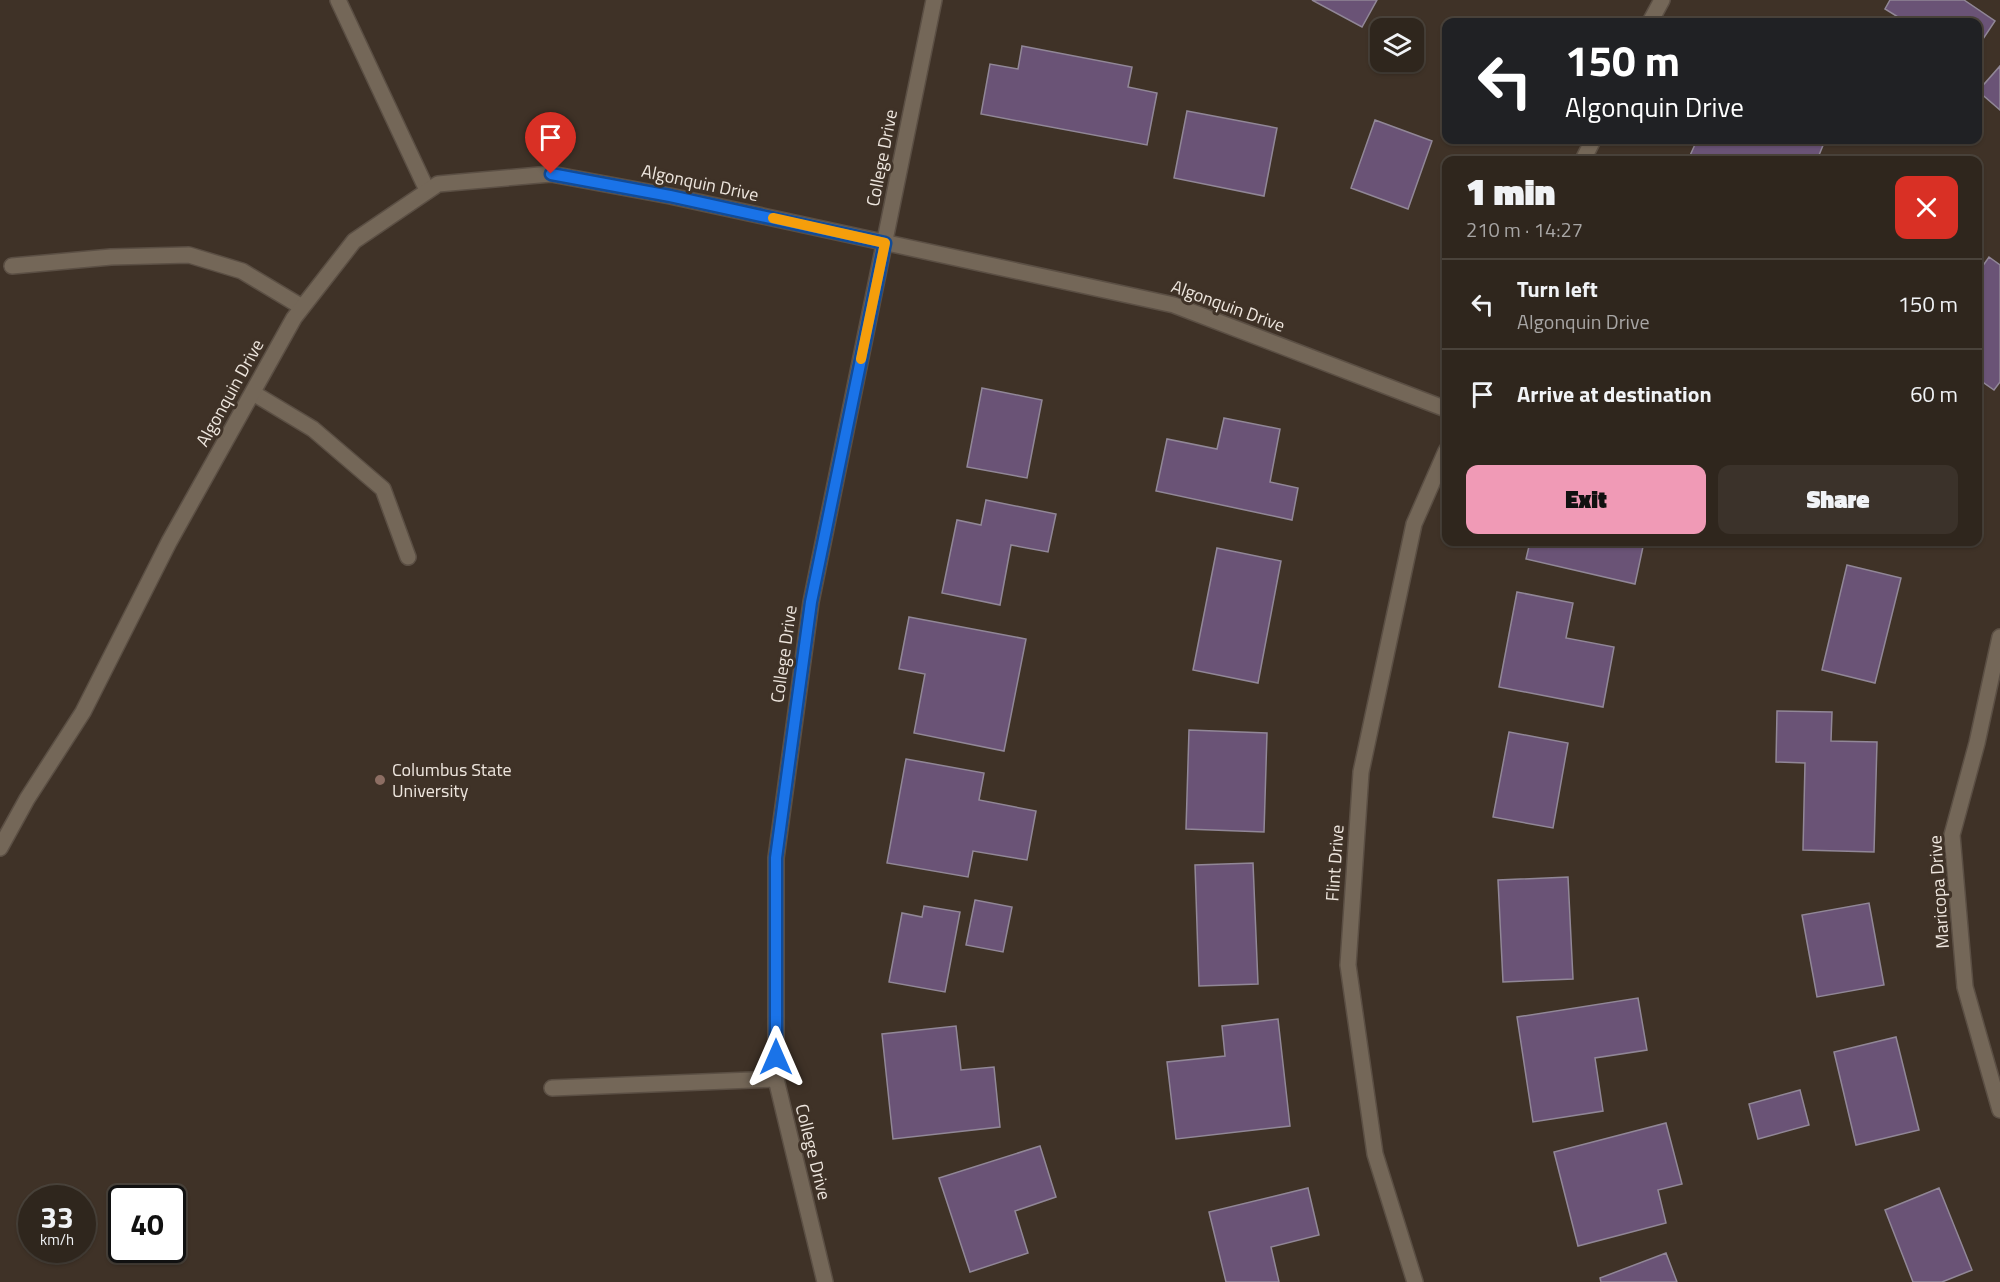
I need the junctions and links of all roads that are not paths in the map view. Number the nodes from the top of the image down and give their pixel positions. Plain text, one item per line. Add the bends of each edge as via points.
1 (338, 0) edge
2 (934, 0) edge
3 (1662, 0) edge
4 (1652, 18) edge
5 (427, 190) junction
6 (885, 243) junction
7 (12, 266) dead end
8 (302, 307) junction
9 (254, 393) junction
10 (1442, 407) edge
11 (1442, 460) edge
12 (408, 557) dead end
13 (2000, 637) edge
14 (0, 848) edge
15 (776, 1079) junction
16 (552, 1088) dead end
17 (2000, 1110) edge
18 (825, 1282) edge
19 (1415, 1282) edge

1 - 5 street
2 - 6 street, College Drive
3 - 4 street
5 - 6 street, Algonquin Drive via 438,184 551,174
5 - 8 street, Algonquin Drive via 354,241
6 - 10 street, Algonquin Drive via 1174,305
6 - 15 street, College Drive via 811,602 777,846
7 - 8 street via 189,255 242,271
8 - 9 street, Algonquin Drive
9 - 12 street via 313,429 383,489
9 - 14 street, Algonquin Drive via 169,542 83,712
11 - 19 street, Flint Drive via 1414,524 1361,772 1348,965 1375,1154
13 - 17 street, Maricopa Drive via 1952,835 1965,987
15 - 16 street
15 - 18 street, College Drive

